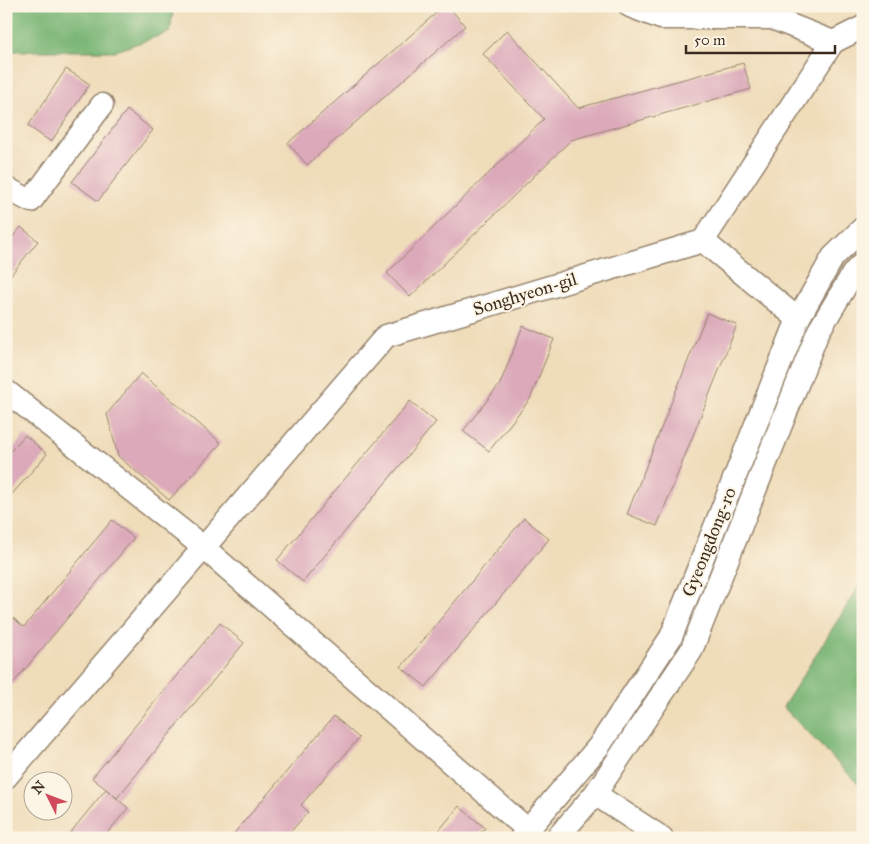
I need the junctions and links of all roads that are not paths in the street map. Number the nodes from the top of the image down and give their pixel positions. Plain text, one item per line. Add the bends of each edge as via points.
1 (630, 6) edge
2 (863, 27) edge
3 (833, 42) junction
4 (102, 105) dead end
5 (6, 188) edge
6 (863, 228) edge
7 (703, 242) junction
8 (863, 263) edge
9 (798, 319) junction
10 (6, 391) edge
11 (203, 548) junction
12 (6, 777) edge
13 (595, 794) junction
14 (525, 834) edge
15 (557, 838) edge
16 (662, 838) edge

1 - 3 street via 661,18 772,18
2 - 3 street
3 - 7 street
4 - 5 street via 31,201
6 - 9 street, Gyeongdong-ro via 833,257
7 - 9 street
7 - 11 street, Songhyeon-gil via 386,336
8 - 13 street, Gyeongdong-ro via 854,272 818,332 691,650
9 - 14 street, Gyeongdong-ro via 671,637 599,746
10 - 11 street
11 - 12 street, Songhyeon-gil
11 - 14 street
13 - 15 street, Gyeongdong-ro
13 - 16 street

